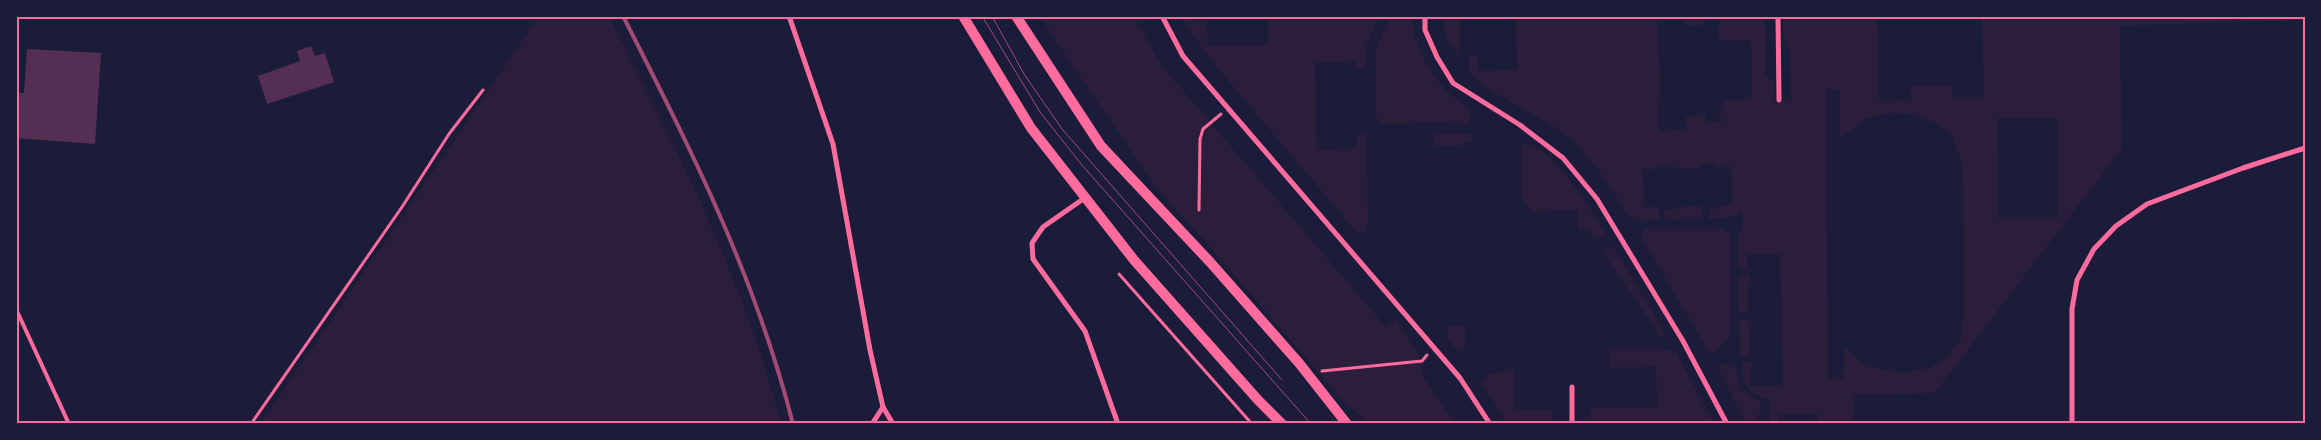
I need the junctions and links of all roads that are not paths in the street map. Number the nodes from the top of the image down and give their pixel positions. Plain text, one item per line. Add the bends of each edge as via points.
1 (789, 16) edge
2 (963, 16) edge
3 (1016, 16) edge
4 (1162, 16) edge
5 (1425, 16) edge
6 (1778, 16) edge
7 (1779, 100) dead end
8 (2305, 148) edge
9 (1086, 196) junction
10 (16, 309) edge
11 (1572, 387) dead end
12 (883, 407) junction
13 (69, 424) edge
14 (872, 424) edge
15 (893, 424) edge
16 (1118, 424) edge
17 (1282, 424) edge
18 (1347, 424) edge
19 (1490, 424) edge
20 (1572, 424) edge
21 (1727, 424) edge
22 (2072, 424) edge

1 - 12 street via 833,144
2 - 9 main road via 1031,128
3 - 18 main road via 1101,146 1217,270 1299,363
4 - 19 street via 1183,56 1460,378
5 - 21 street via 1426,30 1437,57 1453,83 1520,125 1563,158 1597,199 1683,341
6 - 7 street
8 - 22 street via 2147,204 2116,226 2094,249 2077,280 2072,309
9 - 16 street via 1043,227 1032,243 1034,259 1084,331
9 - 17 main road via 1134,260
10 - 13 lane
11 - 20 street
12 - 14 street
12 - 15 street

